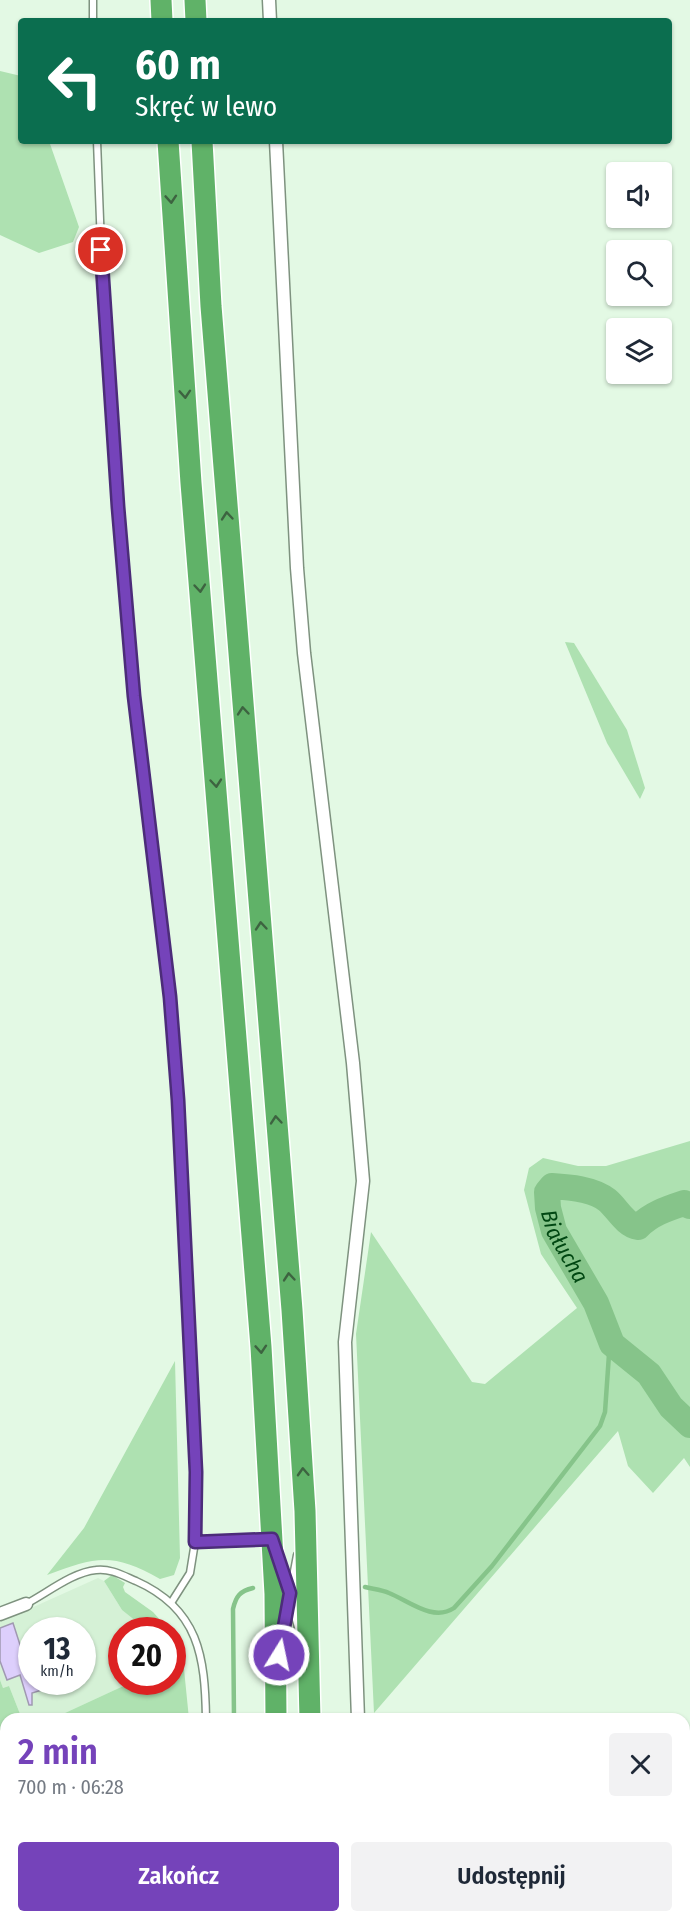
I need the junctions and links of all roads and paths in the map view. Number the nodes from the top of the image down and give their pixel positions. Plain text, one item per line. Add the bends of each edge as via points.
1 (93, 0) edge
2 (161, 0) edge
3 (195, 0) edge
4 (268, 0) edge
5 (93, 18) edge
6 (162, 18) edge
7 (196, 18) edge
8 (270, 18) edge
9 (97, 144) edge
10 (168, 144) edge
11 (202, 144) edge
12 (276, 144) edge
13 (305, 1511) junction
14 (272, 1539) junction
15 (195, 1542) junction
16 (290, 1593) junction
17 (171, 1603) junction
18 (26, 1604) joint
19 (0, 1614) edge
20 (275, 1676) junction
21 (309, 1677) junction
22 (206, 1713) edge
23 (276, 1713) edge
24 (310, 1713) edge
25 (358, 1713) edge

1 - 5 lane
2 - 6 highway
3 - 7 highway
4 - 8 street
9 - 15 lane via 102,272 134,696 178,1088 196,1472
10 -> 14 highway via 191,483 261,1347
13 -> 11 highway via 211,306
12 - 25 street via 299,589 363,1181 345,1342
13 - 16 lane
13 - 21 highway
14 - 15 lane
14 - 16 lane
14 - 20 highway
15 - 17 lane via 190,1573
16 - 20 lane
16 - 21 lane
17 - 18 lane via 130,1578 96,1570
17 - 22 lane via 186,1621 201,1653
18 - 19 street
20 - 23 highway
21 - 24 highway

